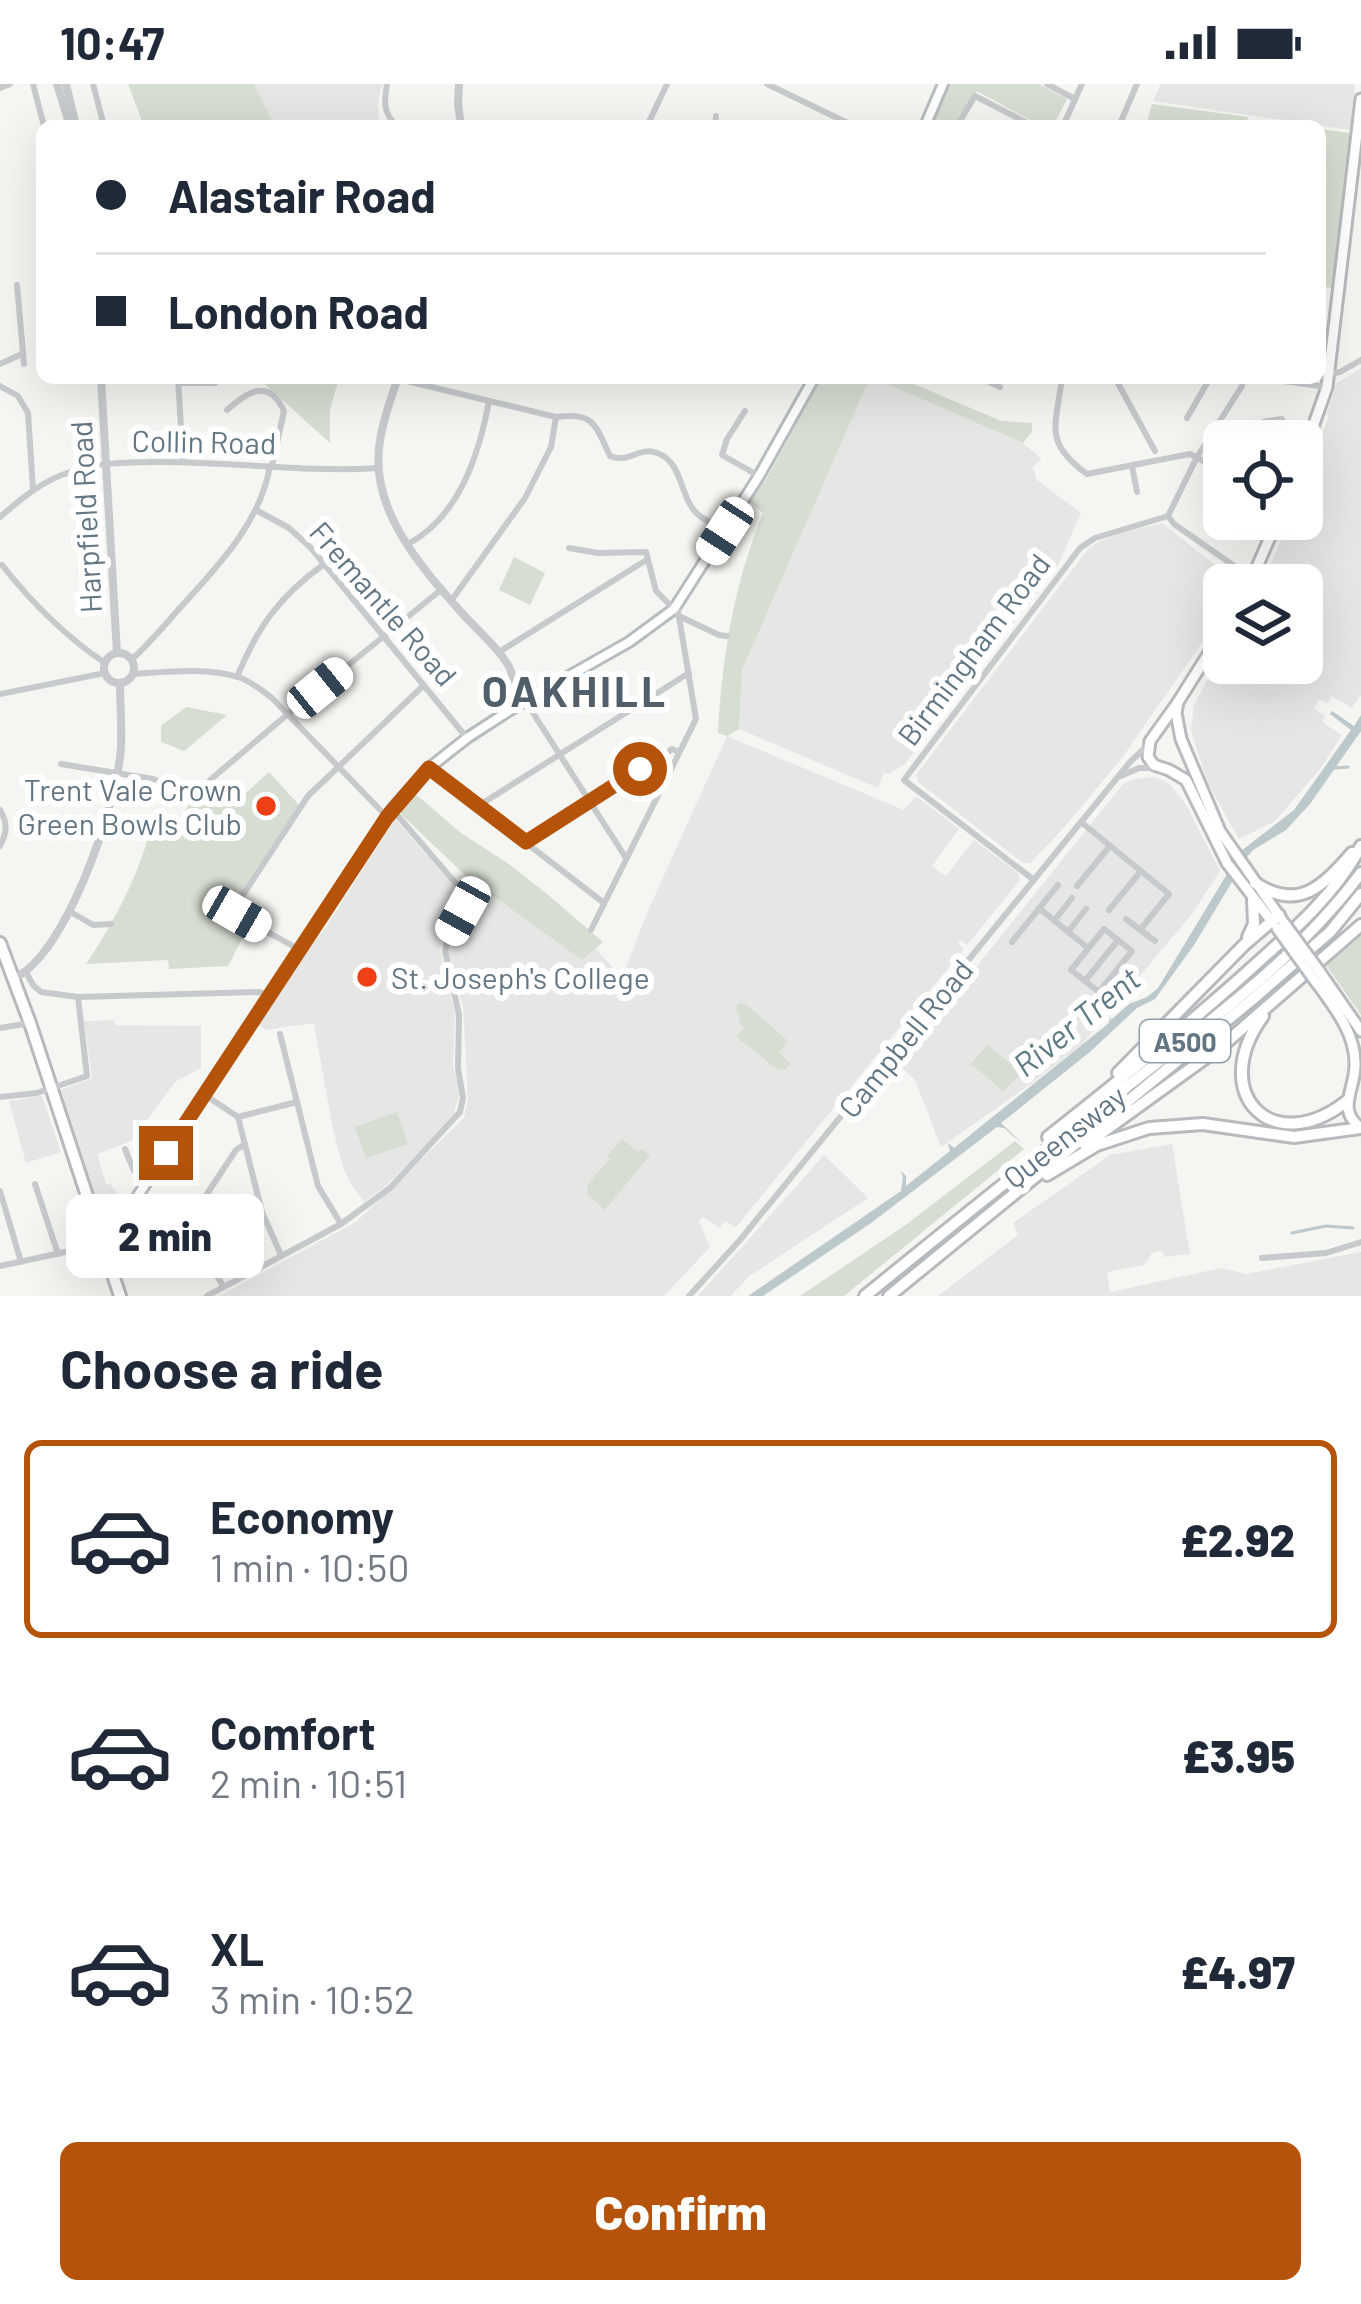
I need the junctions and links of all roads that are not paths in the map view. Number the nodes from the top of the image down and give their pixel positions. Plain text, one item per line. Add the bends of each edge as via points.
1 (10, 84) edge
2 (33, 84) edge
3 (62, 84) edge
4 (93, 84) edge
5 (387, 84) edge
6 (459, 84) edge
7 (667, 84) edge
8 (767, 84) edge
9 (943, 84) edge
10 (1047, 84) edge
11 (1082, 84) edge
12 (1137, 84) edge
13 (0, 88) edge
14 (1361, 98) edge
15 (1075, 99) junction
16 (716, 116) dead end
17 (42, 120) edge
18 (71, 120) edge
19 (102, 120) edge
20 (392, 120) edge
21 (460, 120) edge
22 (650, 120) edge
23 (716, 120) edge
24 (842, 120) edge
25 (928, 120) edge
26 (961, 120) edge
27 (1021, 120) edge
28 (1066, 120) edge
29 (1122, 120) edge
30 (17, 285) dead end
31 (22, 354) junction
32 (1361, 360) edge
33 (0, 364) edge
34 (24, 364) dead end
35 (1328, 381) junction
36 (100, 384) edge
37 (178, 384) edge
38 (397, 384) edge
39 (419, 384) edge
40 (811, 384) edge
41 (1061, 384) edge
42 (1118, 384) edge
43 (1206, 384) edge
44 (0, 386) edge
45 (1242, 386) dead end
46 (489, 401) junction
47 (227, 410) dead end
48 (745, 411) dead end
49 (556, 417) junction
50 (1186, 418) dead end
51 (1282, 419) dead end
52 (1276, 420) edge
53 (1315, 420) edge
54 (1155, 451) dead end
55 (1197, 458) junction
56 (183, 461) junction
57 (1203, 461) edge
58 (106, 464) junction
59 (271, 466) junction
60 (1132, 466) junction
61 (379, 468) junction
62 (759, 476) junction
63 (33, 489) junction
64 (1137, 492) dead end
65 (256, 510) junction
66 (1168, 516) junction
67 (0, 517) edge
68 (725, 531) junction
69 (408, 544) junction
70 (569, 548) dead end
71 (648, 559) junction
72 (324, 564) junction
73 (1227, 564) edge
74 (2, 566) edge
75 (442, 589) junction
76 (451, 601) junction
77 (677, 611) junction
78 (727, 636) dead end
79 (384, 637) junction
80 (117, 653) junction
81 (497, 653) junction
82 (131, 660) junction
83 (1203, 662) edge
84 (105, 668) junction
85 (688, 673) junction
86 (133, 674) junction
87 (237, 677) junction
88 (120, 682) junction
89 (424, 685) junction
90 (0, 694) edge
91 (1178, 702) junction
92 (522, 703) junction
93 (288, 714) junction
94 (467, 737) junction
95 (1152, 740) junction
96 (1183, 743) junction
97 (679, 752) junction
98 (560, 754) junction
99 (61, 764) dead end
100 (338, 766) junction
101 (429, 768) junction
102 (1166, 770) junction
103 (117, 773) junction
104 (1118, 778) junction
105 (590, 801) junction
106 (478, 806) junction
107 (0, 810) edge
108 (390, 813) junction
109 (1081, 822) junction
110 (526, 842) junction
111 (1361, 844) edge
112 (1110, 846) junction
113 (0, 847) edge
114 (626, 858) junction
115 (1231, 858) junction
116 (1141, 871) junction
117 (1361, 873) edge
118 (1034, 880) junction
119 (1058, 885) dead end
120 (1077, 886) dead end
121 (1252, 888) junction
122 (1361, 894) edge
123 (1072, 898) dead end
124 (604, 903) junction
125 (1039, 908) junction
126 (1087, 909) dead end
127 (1109, 910) dead end
128 (69, 911) junction
129 (1126, 919) dead end
130 (1054, 920) junction
131 (1278, 922) junction
132 (112, 924) dead end
133 (1361, 925) edge
134 (591, 930) dead end
135 (1140, 930) junction
136 (1068, 932) junction
137 (1118, 940) junction
138 (1155, 941) dead end
139 (1012, 942) dead end
140 (0, 943) edge
141 (1244, 945) junction
142 (1088, 948) junction
143 (300, 950) junction
144 (4, 962) edge
145 (20, 975) junction
146 (1317, 975) junction
147 (1085, 981) junction
148 (268, 995) junction
149 (78, 997) junction
150 (1272, 1003) junction
151 (30, 1023) junction
152 (0, 1028) edge
153 (1361, 1030) edge
154 (280, 1034) dead end
155 (1361, 1084) edge
156 (50, 1090) junction
157 (205, 1095) junction
158 (0, 1097) edge
159 (1348, 1098) junction
160 (297, 1102) junction
161 (238, 1117) junction
162 (1361, 1128) edge
163 (1048, 1138) junction
164 (245, 1144) junction
165 (125, 1149) dead end
166 (147, 1179) junction
167 (34, 1184) dead end
168 (0, 1191) edge
169 (994, 1191) junction
170 (137, 1194) junction
171 (999, 1207) junction
172 (188, 1224) junction
173 (341, 1224) junction
174 (100, 1242) junction
175 (1361, 1242) edge
176 (281, 1255) junction
177 (1262, 1258) dead end
178 (21, 1262) junction
179 (0, 1266) edge
180 (224, 1287) junction
181 (120, 1296) edge
182 (207, 1296) edge
183 (689, 1296) edge
184 (865, 1296) edge
185 (889, 1296) edge

1 - 13 street
2 - 17 street
3 - 18 street
4 - 19 street
5 - 20 street
6 - 21 street
7 - 22 street
8 - 24 street
9 - 25 main road
10 - 15 street
11 - 15 street
12 - 29 street
14 - 35 main road
15 - 28 street
16 - 23 street
26 - 27 street via 975,96
30 - 31 street
31 - 33 street
31 - 34 street
32 - 35 street
35 - 53 main road
36 - 58 street, Harpfield Road
37 - 56 street
38 - 61 street
39 - 46 street
40 - 62 main road
41 - 60 street via 1058,448 1087,474
42 - 54 street
43 - 50 street
44 - 63 street via 28,413
45 - 55 street
46 - 49 street
46 - 69 street via 456,497
47 - 59 street via 252,392 283,406
48 - 62 street via 722,455
49 - 68 street via 590,419 615,459 649,451 664,457 695,512
49 - 76 street via 551,447 525,498
51 - 52 street
55 - 57 street
55 - 60 street
55 - 66 street
56 - 58 street, Collin Road
56 - 59 street, Collin Road
58 - 63 street, Collin Road
58 - 80 street, Harpfield Road
59 - 61 street, Collin Road
59 - 65 street
60 - 64 street
61 - 69 street
62 - 68 main road
63 - 67 street, Collin Road
65 - 72 street, Fremantle Road via 289,528
65 - 82 street
66 - 73 street
66 - 118 street, Birmingham Road via 1080,548 904,780
68 - 77 main road
69 - 75 street
70 - 71 street via 644,550
71 - 77 street via 656,590
71 - 81 street
72 - 79 street, Fremantle Road
72 - 87 street via 264,621
74 - 84 street
75 - 76 street
75 - 79 street
76 - 81 street
77 - 78 street
77 - 85 street
77 - 92 main road
79 - 89 street, Fremantle Road
79 - 93 street
80 - 82 street, Harpfield Road
80 - 84 street, Harpfield Road
81 - 92 street
82 - 86 street
83 - 91 main road, Campbell Road
84 - 88 street
84 - 90 street
85 - 97 street via 695,719
85 - 98 street
86 - 87 street
86 - 88 street
87 - 93 street
88 - 103 street
89 - 94 street, Fremantle Road
89 - 100 street
91 - 95 main road, Campbell Road
91 - 96 main road
92 - 94 main road
92 - 98 street
93 - 100 street
93 - 103 street via 197,797
94 - 101 main road
95 - 96 main road via 1167,732
95 - 102 main road via 1150,760
95 - 104 street, Campbell Road
96 - 102 main road via 1180,764
96 - 115 main road
97 - 105 street via 672,749
97 - 114 street
98 - 105 street
98 - 106 street
99 - 103 street
100 - 108 street
100 - 143 street via 308,796 237,904 237,914
101 - 106 street
101 - 108 main road
102 - 104 street via 1139,767
102 - 115 main road via 1188,784
103 - 128 street
104 - 109 street, Campbell Road
105 - 110 street
105 - 114 street
106 - 110 street
107 - 113 street
108 - 143 main road
108 - 173 street via 464,893 445,951 459,1015 463,1098 460,1112 390,1188
109 - 112 street
109 - 118 street, Campbell Road
110 - 124 street
111 - 121 highway via 1303,895
111 - 163 highway via 1331,890 1274,948
112 - 116 street
112 - 120 street
114 - 124 street
115 - 121 main road
116 - 127 street
116 - 135 street via 1169,894
117 - 169 highway, Queensway / A500 via 1284,958
118 - 183 street, Campbell Road
119 - 125 street
121 - 131 main road
121 - 141 highway via 1254,924
122 - 171 highway, Queensway / A500 via 1253,999
123 - 130 street
124 - 134 street
125 - 130 street
125 - 139 street
126 - 136 street
128 - 132 street via 93,925
128 - 145 street
129 - 135 street
130 - 136 street
131 - 141 highway
131 - 146 main road, bridge
133 - 150 highway
135 - 138 street
136 - 142 street
137 - 142 street via 1104,928
137 - 147 street
137 - 147 street via 1132,951 1110,979 1099,992
140 - 144 highway
141 - 163 highway
142 - 147 street via 1071,970
143 - 148 main road
144 - 145 highway
145 - 149 street via 41,992
145 - 151 highway
146 - 153 main road
146 - 159 main road via 1351,1040
148 - 149 street
148 - 157 main road
149 - 156 street via 87,1076
150 - 159 highway via 1240,1062 1249,1100 1267,1118 1303,1125
150 - 171 highway
151 - 152 street
151 - 156 highway
154 - 160 street
155 - 159 main road
156 - 158 street
156 - 174 highway
157 - 161 street
157 - 166 main road
159 - 162 main road via 1349,1116
160 - 161 street
160 - 173 street via 317,1186
161 - 164 street
162 - 171 highway via 1294,1137 1203,1124 1149,1128 1097,1145
163 - 169 highway
164 - 172 street
164 - 176 street
165 - 166 street via 134,1172
166 - 170 main road
167 - 178 street via 62,1253
168 - 178 street
169 - 184 highway, Queensway / A500
170 - 172 street
170 - 174 main road
171 - 185 highway, Queensway / A500
172 - 180 street
173 - 176 street
174 - 181 highway
175 - 177 street
176 - 180 street
178 - 179 street
180 - 182 street

